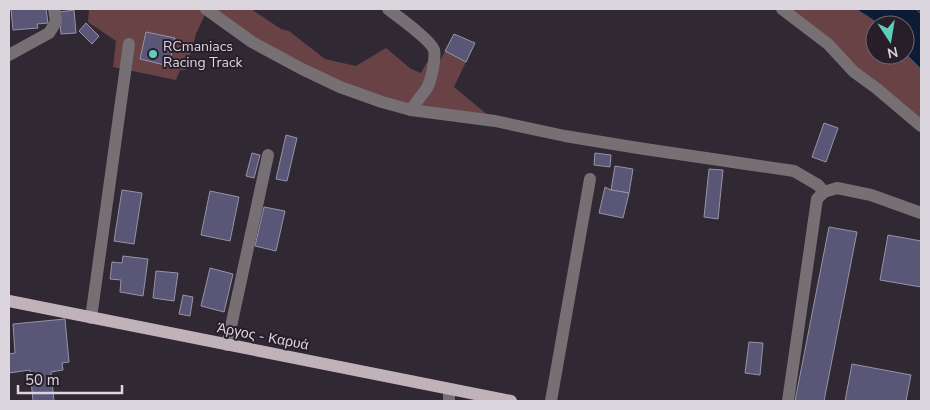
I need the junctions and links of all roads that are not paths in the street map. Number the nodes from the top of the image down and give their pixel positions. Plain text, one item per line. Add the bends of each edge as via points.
1 (54, 9) edge
2 (206, 9) edge
3 (388, 9) edge
4 (782, 9) edge
5 (128, 44) dead end
6 (9, 55) edge
7 (412, 110) junction
8 (921, 126) edge
9 (268, 155) dead end
10 (590, 179) dead end
11 (824, 192) junction
12 (921, 214) edge
13 (9, 301) edge
14 (91, 318) junction
15 (227, 345) junction
16 (449, 395) edge
17 (494, 400) edge
18 (510, 401) edge
19 (551, 401) edge
20 (788, 401) edge

1 - 6 street via 56,22 49,33
2 - 7 street via 252,42 302,69 340,87
3 - 7 street via 427,40 434,50 432,76
4 - 8 street via 828,44 854,72
5 - 14 street
7 - 11 street via 794,171
9 - 15 street
10 - 19 street
11 - 12 street via 837,188 871,195
11 - 20 street via 817,199
13 - 14 main road, Άργος - Καρυά
14 - 15 main road, Άργος - Καρυά
15 - 16 main road, Άργος - Καρυά
16 - 17 main road, Άργος - Καρυά
17 - 18 main road, Άργος - Καρυά

